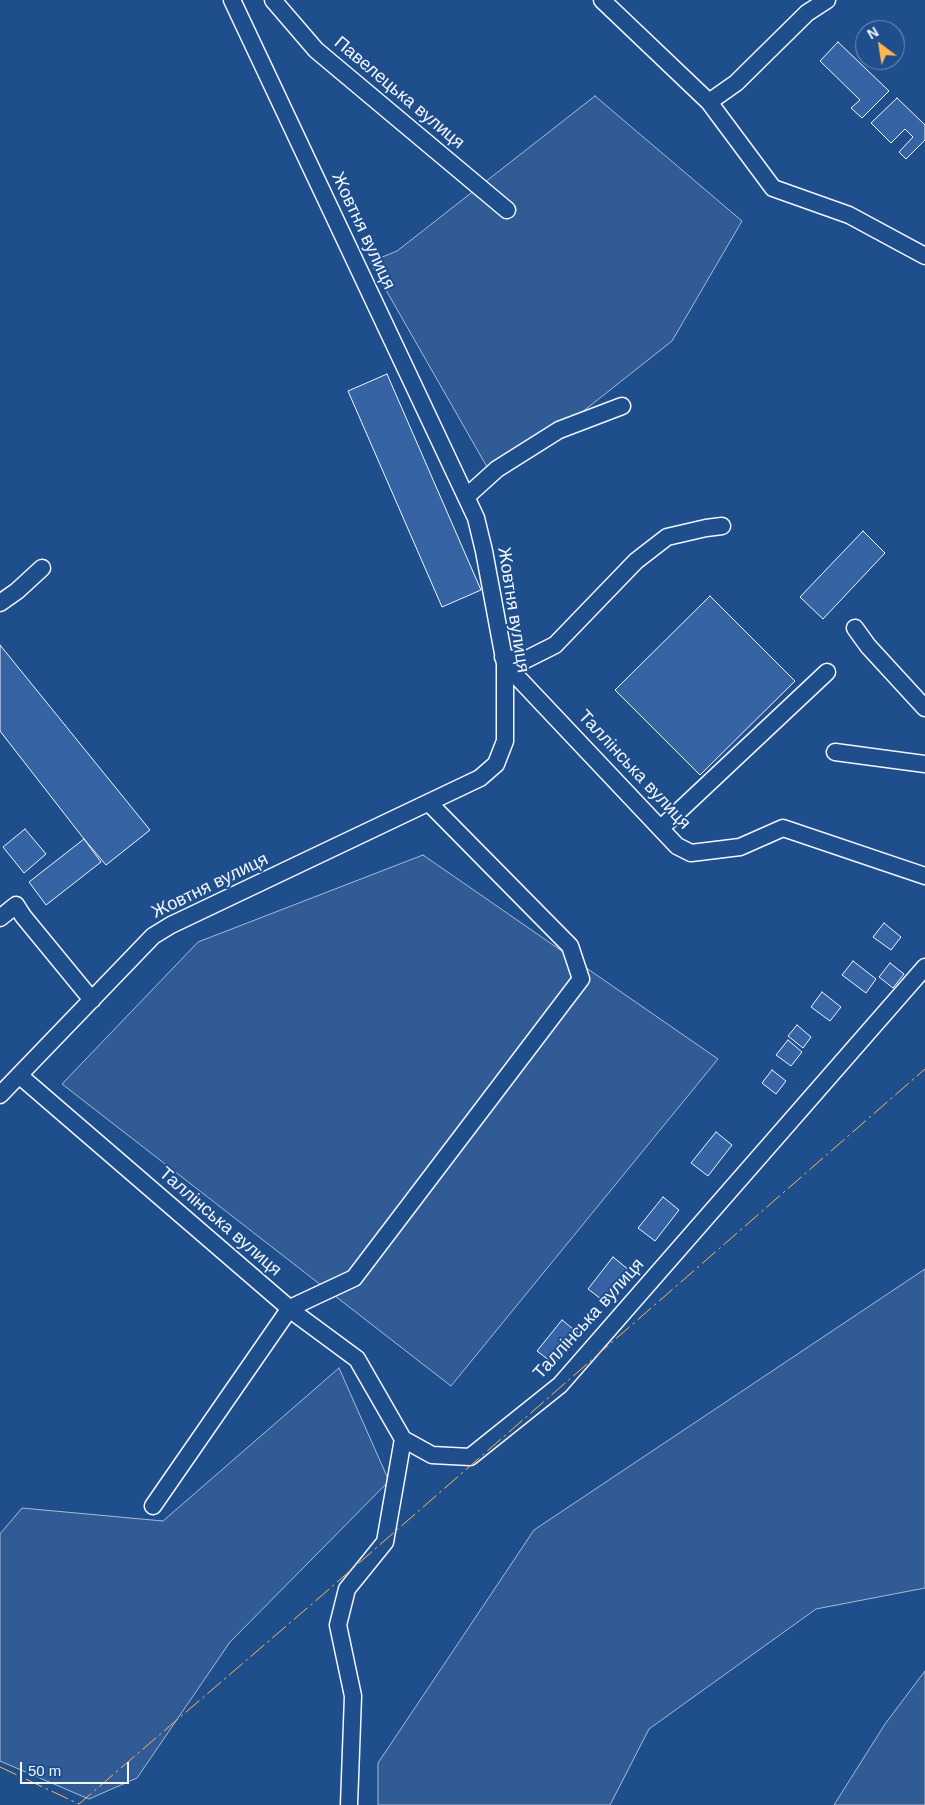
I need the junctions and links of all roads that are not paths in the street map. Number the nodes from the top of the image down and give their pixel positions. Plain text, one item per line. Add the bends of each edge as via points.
1 (232, 0) edge
2 (272, 0) edge
3 (602, 0) edge
4 (828, 0) edge
5 (709, 102) junction
6 (508, 210) dead end
7 (925, 256) edge
8 (622, 406) dead end
9 (466, 497) junction
10 (722, 526) dead end
11 (42, 568) dead end
12 (0, 603) edge
13 (854, 628) dead end
14 (504, 660) junction
15 (827, 672) dead end
16 (925, 708) edge
17 (835, 752) dead end
18 (925, 764) edge
19 (429, 803) junction
20 (661, 828) junction
21 (925, 876) edge
22 (0, 918) edge
23 (925, 967) edge
24 (92, 1000) junction
25 (20, 1076) junction
26 (0, 1096) edge
27 (290, 1308) junction
28 (404, 1439) junction
29 (154, 1506) dead end
30 (349, 1805) edge

1 - 9 street, Жовтня вулиця
2 - 6 street, Павелецька вулиця via 316,50
3 - 5 street
4 - 5 street via 807,13 736,84
5 - 7 street via 774,188 850,216
8 - 9 street via 559,430 497,469
9 - 14 street, Жовтня вулиця via 476,518 484,551
10 - 14 street via 667,537 636,561 556,645 523,661
11 - 12 street
13 - 16 street
14 - 19 street, Жовтня вулиця via 505,741 496,764 480,778
14 - 20 street, Таллінська вулиця
15 - 20 street
17 - 18 street
19 - 24 street, Жовтня вулиця via 171,925 153,936
19 - 27 street via 570,946 581,979 354,1278
20 - 21 street, Таллінська вулиця via 677,846 691,853 740,847 783,828
22 - 24 street via 16,906
23 - 28 street, Таллінська вулиця via 560,1385 470,1457 432,1455
24 - 25 street, Жовтня вулиця
25 - 26 street, Жовтня вулиця
25 - 27 street, Таллінська вулиця
27 - 28 street, Таллінська вулиця via 357,1359
27 - 29 street
28 - 30 street via 385,1542 347,1589 338,1625 353,1696

